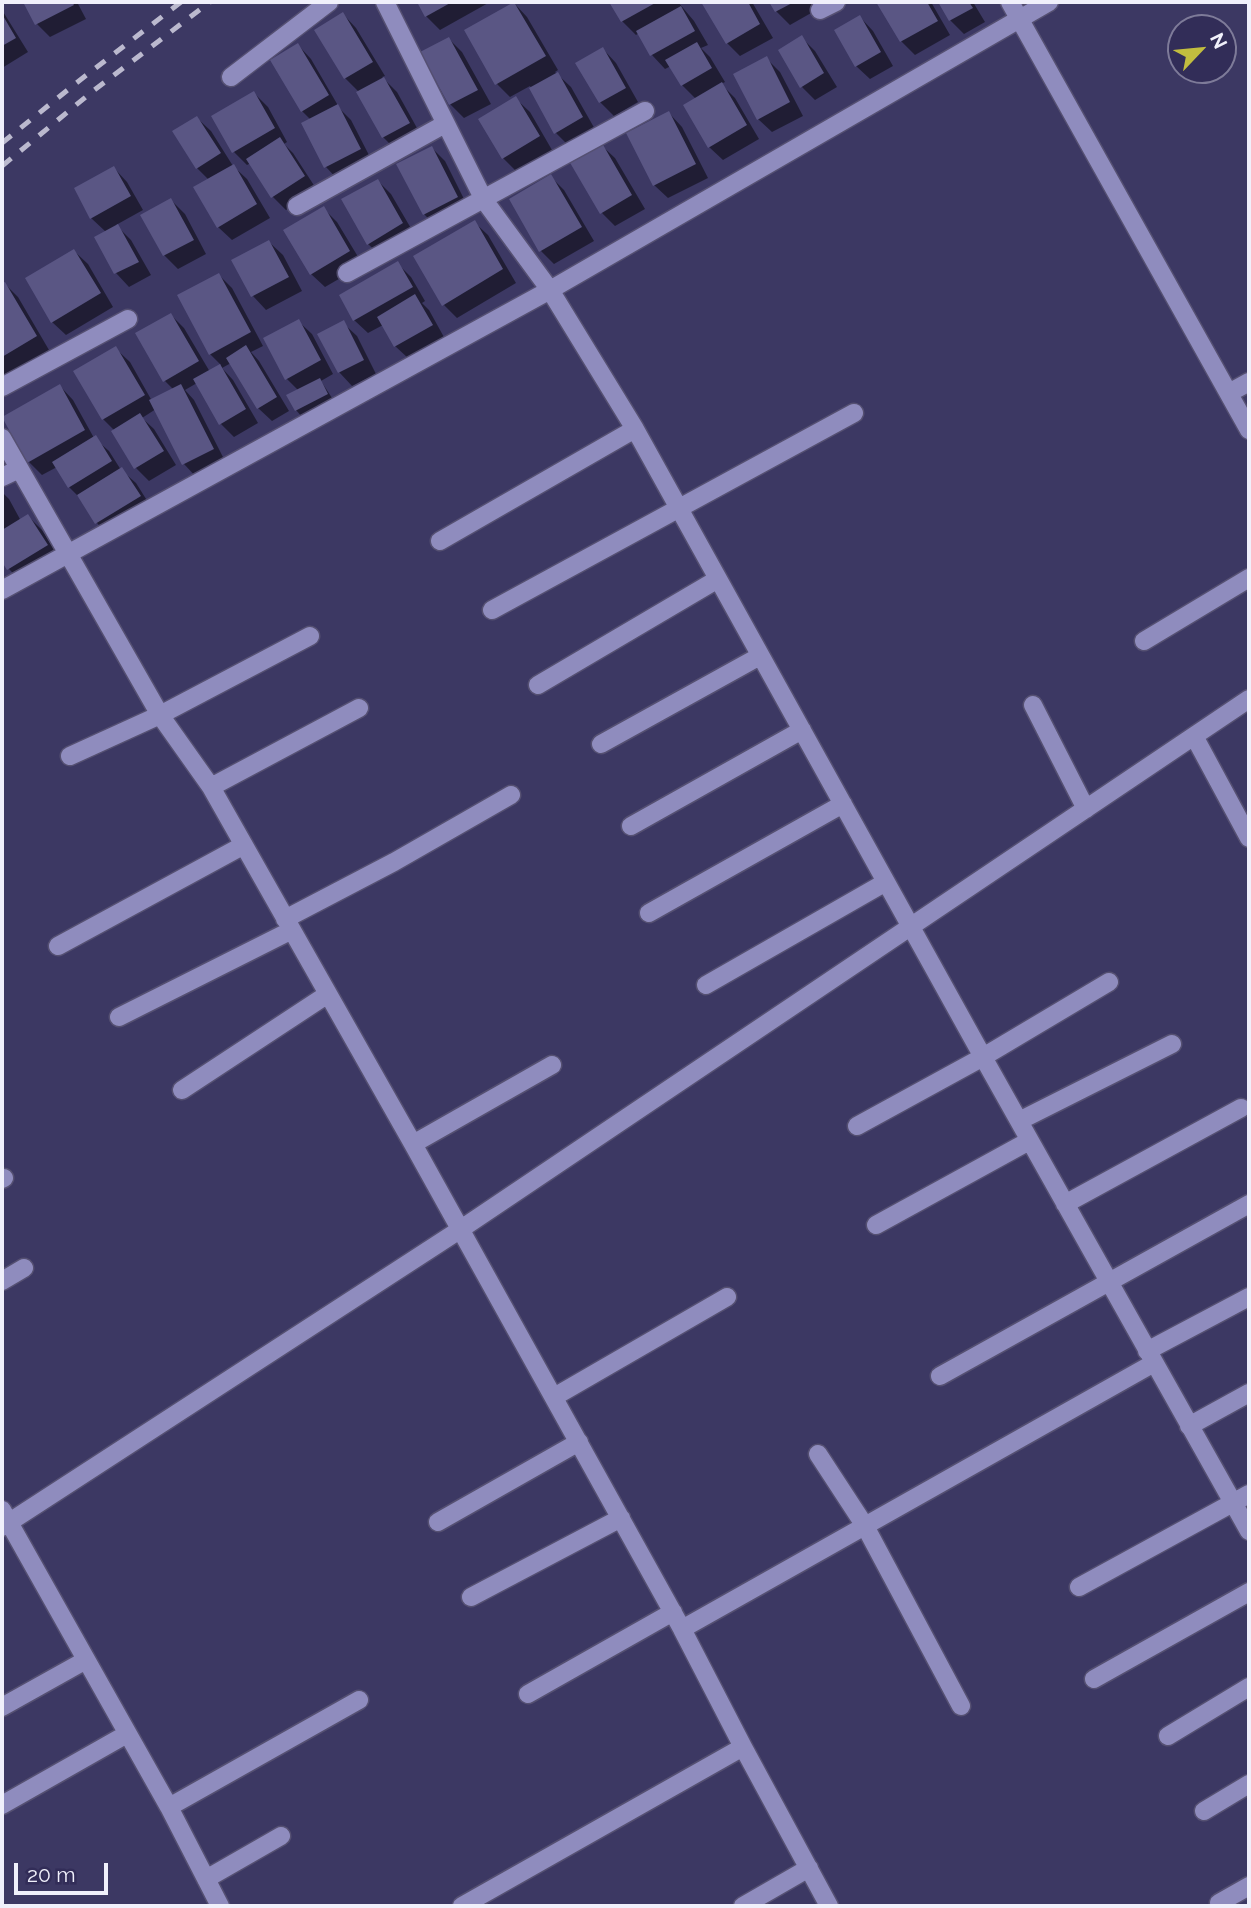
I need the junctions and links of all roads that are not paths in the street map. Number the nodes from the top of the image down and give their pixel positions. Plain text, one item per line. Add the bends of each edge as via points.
1 (329, 2) edge
2 (385, 2) edge
3 (1049, 2) edge
4 (1015, 9) edge
5 (231, 77) dead end
6 (645, 111) dead end
7 (445, 124) junction
8 (484, 200) junction
9 (297, 206) dead end
10 (347, 273) dead end
11 (550, 290) junction
12 (128, 319) dead end
13 (1249, 382) edge
14 (2, 387) edge
15 (1229, 393) junction
16 (853, 414) dead end
17 (635, 429) junction
18 (1249, 430) edge
19 (2, 439) edge
20 (19, 469) junction
21 (2, 477) edge
22 (679, 509) junction
23 (440, 541) dead end
24 (67, 553) junction
25 (1249, 578) edge
26 (718, 579) junction
27 (2, 590) edge
28 (492, 610) dead end
29 (310, 636) dead end
30 (1144, 640) dead end
31 (761, 656) junction
32 (538, 685) dead end
33 (1249, 699) edge
34 (1034, 705) dead end
35 (359, 708) dead end
36 (160, 715) junction
37 (802, 730) junction
38 (1194, 736) junction
39 (601, 744) dead end
40 (70, 756) dead end
41 (211, 787) junction
42 (511, 795) dead end
43 (843, 804) junction
44 (1086, 809) junction
45 (631, 826) dead end
46 (1249, 838) edge
47 (244, 845) junction
48 (886, 883) junction
49 (649, 913) dead end
50 (289, 924) junction
51 (910, 927) junction
52 (58, 946) dead end
53 (1109, 982) dead end
54 (706, 985) dead end
55 (328, 994) junction
56 (119, 1017) dead end
57 (1172, 1044) dead end
58 (983, 1057) junction
59 (552, 1065) dead end
60 (182, 1090) dead end
61 (1241, 1108) dead end
62 (1019, 1121) junction
63 (857, 1126) dead end
64 (1029, 1140) junction
65 (413, 1144) junction
66 (1065, 1204) junction
67 (1249, 1204) edge
68 (876, 1225) dead end
69 (461, 1229) junction
70 (24, 1268) dead end
71 (2, 1281) edge
72 (1109, 1282) junction
73 (727, 1297) dead end
74 (1249, 1297) edge
75 (1150, 1357) junction
76 (940, 1377) dead end
77 (1249, 1392) edge
78 (554, 1397) junction
79 (1189, 1426) junction
80 (579, 1442) junction
81 (818, 1454) dead end
82 (1241, 1499) edge
83 (621, 1518) junction
84 (4, 1520) edge
85 (438, 1522) dead end
86 (865, 1526) junction
87 (1249, 1531) edge
88 (1079, 1587) dead end
89 (1249, 1592) edge
90 (471, 1597) dead end
91 (673, 1612) junction
92 (682, 1629) junction
93 (86, 1660) junction
94 (1094, 1679) dead end
95 (1249, 1687) edge
96 (528, 1694) dead end
97 (359, 1700) dead end
98 (961, 1706) dead end
99 (2, 1707) edge
100 (127, 1734) junction
101 (1168, 1736) dead end
102 (743, 1747) junction
103 (1249, 1784) edge
104 (2, 1805) edge
105 (169, 1807) junction
106 (1204, 1811) dead end
107 (281, 1836) dead end
108 (809, 1868) junction
109 (206, 1879) junction
110 (1249, 1886) edge
111 (1219, 1903) dead end
112 (220, 1906) edge
113 (462, 1906) edge
114 (743, 1906) edge
115 (829, 1906) edge

1 - 5 street
2 - 7 street
3 - 4 street
4 - 11 street
4 - 15 street
6 - 8 street
7 - 8 street
7 - 9 street
8 - 10 street
8 - 11 street
11 - 17 street
11 - 24 street
12 - 14 street
13 - 15 street
15 - 18 street
16 - 22 street
17 - 22 street
17 - 23 street
19 - 20 street
20 - 21 street
20 - 24 street
22 - 26 street
22 - 28 street
24 - 27 street
24 - 36 street
25 - 30 street
26 - 31 street
26 - 32 street
29 - 36 street
31 - 37 street
31 - 39 street
33 - 38 street
34 - 44 street
35 - 41 street
36 - 40 street
36 - 41 street
37 - 43 street
37 - 45 street
38 - 44 street
38 - 46 street
41 - 47 street
42 - 50 street
43 - 48 street
43 - 49 street
44 - 51 street
47 - 50 street
47 - 52 street
48 - 51 street
48 - 54 street
50 - 55 street
50 - 56 street
51 - 58 street
51 - 69 street
53 - 58 street
55 - 60 street
55 - 65 street
57 - 62 street
58 - 62 street
58 - 63 street
59 - 65 street
61 - 66 street
62 - 64 street
64 - 66 street
64 - 68 street
65 - 69 street
66 - 72 street
67 - 72 street
69 - 78 street
69 - 84 street
70 - 71 street
72 - 75 street
72 - 76 street
73 - 78 street
74 - 75 street
75 - 79 street
75 - 86 street
77 - 79 street
78 - 80 street
79 - 82 street
80 - 83 street
80 - 85 street
81 - 86 street
82 - 87 street
82 - 88 street
83 - 90 street
83 - 91 street
84 - 93 street
86 - 92 street
86 - 98 street
89 - 94 street
91 - 92 street
91 - 96 street
92 - 102 street
93 - 99 street
93 - 100 street
95 - 101 street
97 - 105 street
100 - 104 street
100 - 105 street
102 - 108 street
102 - 113 street
103 - 106 street
105 - 109 street
107 - 109 street
108 - 114 street
108 - 115 street
109 - 112 street
110 - 111 street

